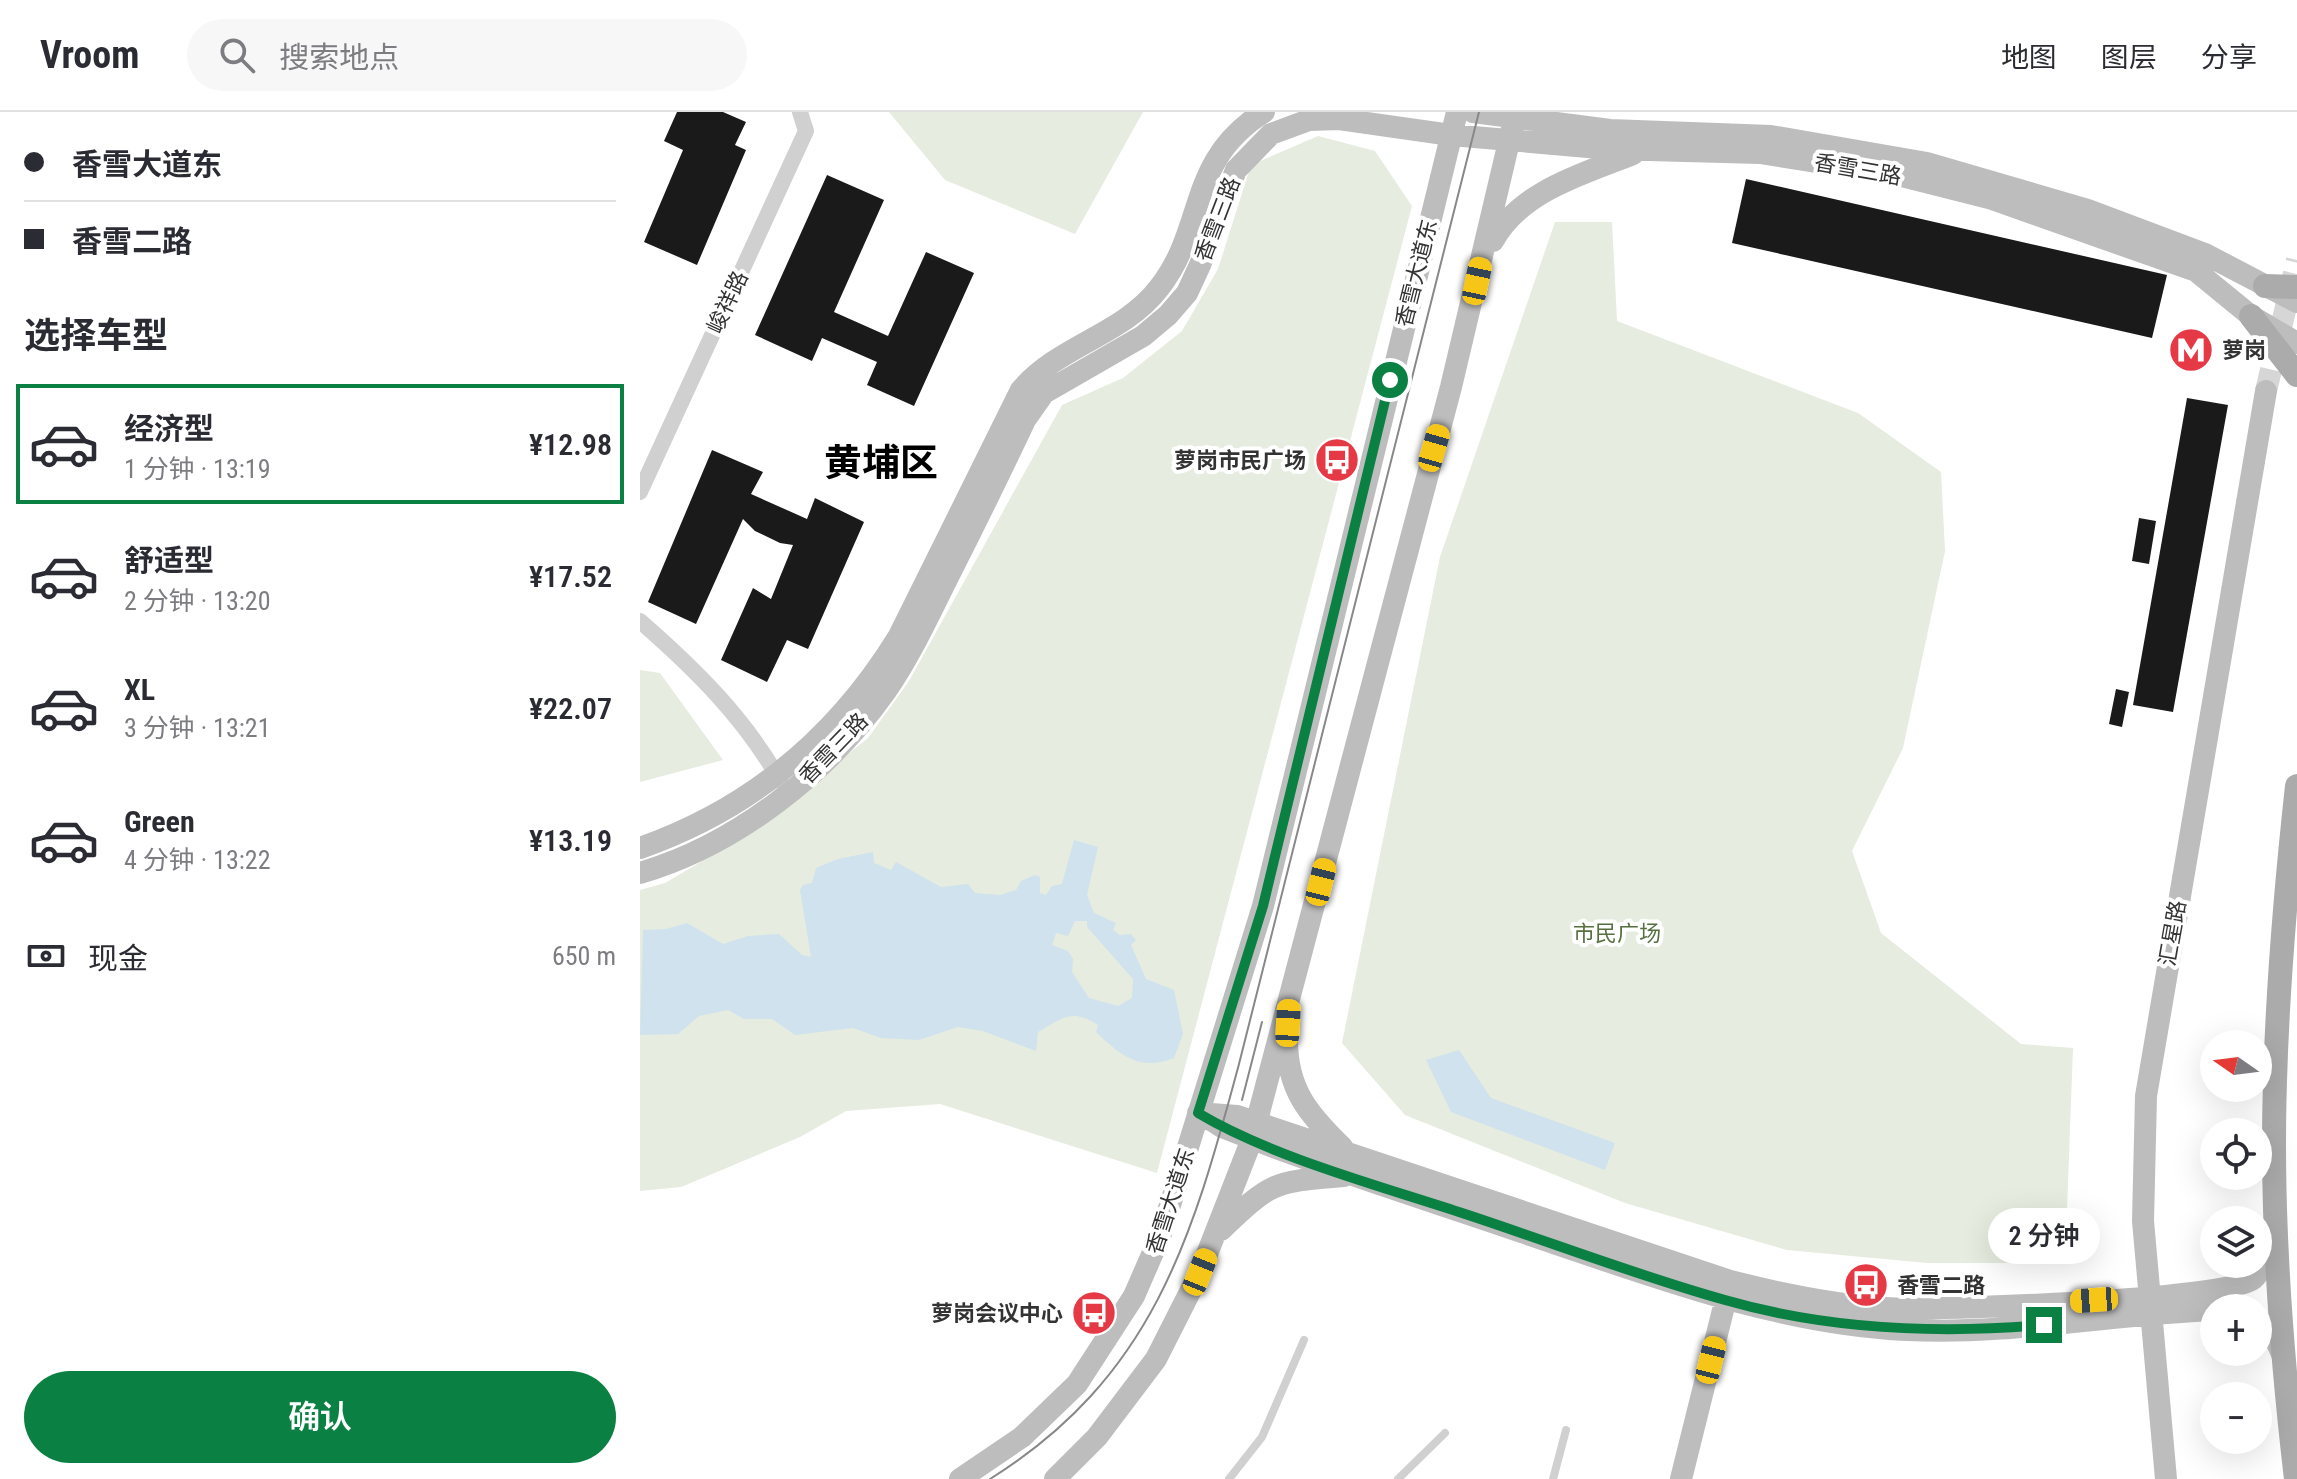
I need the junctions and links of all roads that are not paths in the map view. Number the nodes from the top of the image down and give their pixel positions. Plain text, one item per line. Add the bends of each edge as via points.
1 (800, 112) edge
2 (1264, 112) edge
3 (1457, 112) edge
4 (1473, 112) edge
5 (1580, 112) edge
6 (1514, 124) edge
7 (1610, 130) junction
8 (1451, 135) junction
9 (1641, 150) junction
10 (1477, 281) junction
11 (2265, 286) junction
12 (2297, 287) edge
13 (2297, 302) edge
14 (2251, 316) junction
15 (2297, 343) edge
16 (2297, 375) edge
17 (2266, 391) tunnel mouth
18 (640, 492) edge
19 (640, 621) edge
20 (782, 785) junction
21 (2297, 786) edge
22 (640, 848) edge
23 (649, 871) edge
24 (1289, 1005) junction
25 (1198, 1113) junction
26 (1254, 1131) junction
27 (1346, 1150) junction
28 (1352, 1175) junction
29 (2282, 1220) edge
30 (1214, 1236) junction
31 (1728, 1291) junction
32 (2148, 1306) junction
33 (2200, 1309) edge
34 (2272, 1334) edge
35 (1304, 1340) dead end
36 (2291, 1359) edge
37 (1566, 1430) dead end
38 (1445, 1433) dead end
39 (960, 1479) edge
40 (1055, 1479) edge
41 (1229, 1479) edge
42 (1398, 1479) edge
43 (1553, 1479) edge
44 (1681, 1479) edge
45 (2166, 1479) edge
46 (2296, 1479) edge

1 - 18 street, 峻祥路 via 806,131
2 - 20 street, 香雪三路 via 1221,148 1179,254 1159,289 1139,311 1049,364 1021,390 878,671
3 - 8 street, 香雪大道东
4 - 6 street, 香雪三路
5 - 7 street
6 - 7 street, 香雪三路
6 - 8 street, 香雪三路
6 - 9 street, 香雪三路
6 - 10 street
7 - 11 street, 香雪三路 via 1771,136 1927,163 2088,210 2205,254
8 - 20 street, 香雪三路 via 1339,119 1309,120 1271,134 1251,150 1226,188 1187,293 1143,336 1044,393 1025,420 909,656 845,739
8 - 25 street, 香雪大道东 via 1263,906
9 - 10 street via 1518,208 1493,239
9 - 14 street, 香雪三路 via 1760,153 1898,175 1989,198 2196,271
10 - 24 street
11 - 12 main road
11 - 13 street, 香雪三路
14 - 15 street, 香雪三路
14 - 16 main road
17 - 32 street, 汇星路 via 2153,1041 2143,1150
19 - 20 street via 698,671
20 - 22 street, 香雪三路
20 - 23 street, 香雪三路 via 708,846
21 - 29 main road via 2274,1143
24 - 26 street
24 - 27 street via 1287,1055 1293,1087 1308,1113
25 - 26 street
25 - 39 street, 香雪大道东 via 1150,1262 1098,1356 1042,1420
26 - 27 street
26 - 28 street
26 - 30 street
27 - 31 street
28 - 30 street via 1269,1186
28 - 31 street
29 - 32 street via 2252,1280
29 - 36 main road
30 - 40 street via 1156,1359 1097,1437
31 - 32 street via 1884,1308
31 - 44 street
32 - 33 street
32 - 45 street, 汇星路
34 - 36 street
35 - 41 lane via 1262,1437
36 - 46 main road
37 - 43 lane
38 - 42 lane

